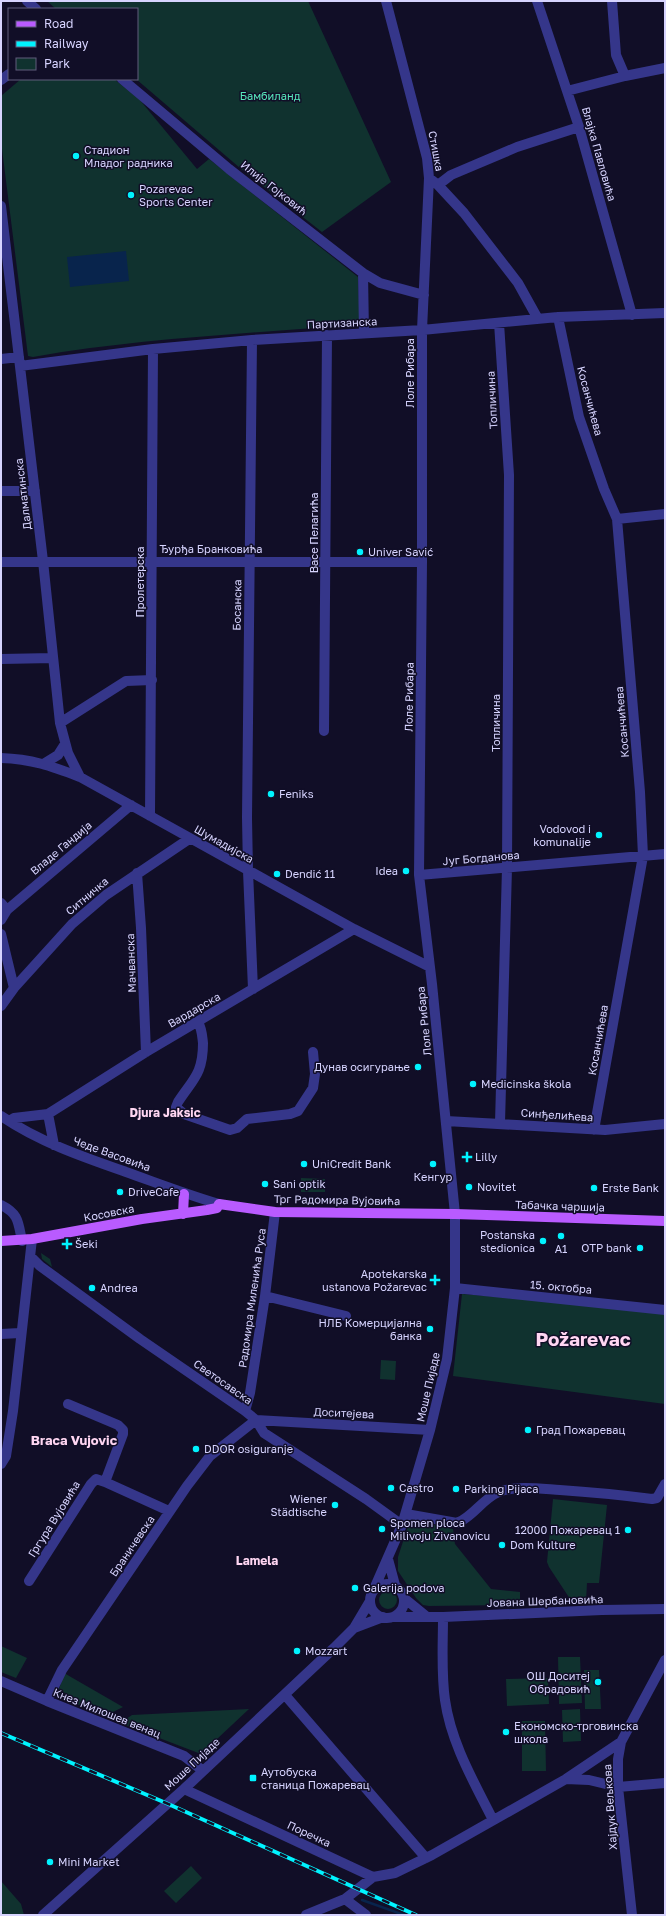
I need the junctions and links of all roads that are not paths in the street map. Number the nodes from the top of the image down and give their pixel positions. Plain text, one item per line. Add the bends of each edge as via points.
1 (27, 1) edge
2 (386, 1) edge
3 (537, 1) edge
4 (612, 1) edge
5 (35, 8) edge
6 (665, 68) edge
7 (625, 76) junction
8 (123, 80) edge
9 (567, 91) junction
10 (579, 127) junction
11 (429, 178) junction
12 (438, 185) junction
13 (1, 206) edge
14 (4, 256) edge
15 (363, 274) junction
16 (424, 295) junction
17 (665, 313) edge
18 (632, 315) junction
19 (558, 317) junction
20 (538, 319) junction
21 (499, 323) junction
22 (422, 330) junction
23 (364, 333) junction
24 (327, 336) junction
25 (252, 340) junction
26 (153, 349) junction
27 (1, 359) edge
28 (20, 362) junction
29 (1, 491) edge
30 (35, 491) junction
31 (665, 514) edge
32 (617, 519) junction
33 (43, 561) junction
34 (152, 561) junction
35 (250, 561) junction
36 (1, 562) edge
37 (326, 562) junction
38 (422, 562) junction
39 (53, 658) junction
40 (1, 659) edge
41 (152, 680) junction
42 (60, 723) junction
43 (324, 730) dead end
44 (65, 744) junction
45 (1, 758) edge
46 (46, 763) junction
47 (80, 777) junction
48 (131, 806) junction
49 (150, 816) junction
50 (189, 839) junction
51 (665, 854) edge
52 (643, 856) junction
53 (507, 868) junction
54 (248, 871) junction
55 (137, 873) junction
56 (419, 875) junction
57 (4, 907) edge
58 (1, 920) edge
59 (354, 929) junction
60 (1, 934) edge
61 (430, 967) junction
62 (14, 988) junction
63 (253, 989) junction
64 (1, 1006) edge
65 (198, 1022) junction
66 (146, 1052) junction
67 (313, 1052) dead end
68 (48, 1114) junction
69 (5, 1118) edge
70 (446, 1121) junction
71 (500, 1123) junction
72 (665, 1124) edge
73 (594, 1130) junction
74 (54, 1145) junction
75 (184, 1194) junction
76 (220, 1204) junction
77 (1, 1205) edge
78 (275, 1212) junction
79 (183, 1214) junction
80 (455, 1214) junction
81 (665, 1221) edge
82 (1, 1240) edge
83 (27, 1240) junction
84 (31, 1257) junction
85 (455, 1288) junction
86 (265, 1296) junction
87 (665, 1310) edge
88 (346, 1316) dead end
89 (20, 1333) junction
90 (1, 1334) edge
91 (68, 1404) dead end
92 (245, 1411) junction
93 (256, 1420) junction
94 (430, 1430) junction
95 (1, 1464) edge
96 (105, 1482) junction
97 (665, 1484) edge
98 (169, 1511) junction
99 (406, 1514) junction
100 (402, 1525) junction
101 (388, 1559) junction
102 (29, 1581) dead end
103 (395, 1585) junction
104 (374, 1589) junction
105 (404, 1598) junction
106 (370, 1601) junction
107 (665, 1609) edge
108 (426, 1616) junction
109 (388, 1617) junction
110 (443, 1617) junction
111 (354, 1628) junction
112 (665, 1660) edge
113 (1, 1681) edge
114 (285, 1695) junction
115 (47, 1701) junction
116 (621, 1742) junction
117 (202, 1770) junction
118 (566, 1779) junction
119 (665, 1783) edge
120 (618, 1787) junction
121 (184, 1789) junction
122 (493, 1820) junction
123 (426, 1858) junction
124 (373, 1877) junction
125 (345, 1899) junction
126 (43, 1915) edge
127 (306, 1915) edge
128 (366, 1915) edge
129 (632, 1915) edge

1 - 5 street
2 - 11 street, Стишка via 427,158
3 - 9 street, Влајка Павловића
4 - 7 street via 616,55
6 - 7 street
7 - 9 street
8 - 15 street, Илије Гојковић via 229,169
9 - 10 street, Влајка Павловића
10 - 12 street via 517,147 451,175
10 - 18 street, Влајка Павловића
11 - 12 street, Стишка
11 - 16 street, Лоле Рибара
12 - 20 street, Стишка via 464,213 518,283
13 - 14 street, Далматинска
14 - 28 street, Далматинска
15 - 16 street, Илије Гојковић via 380,283
15 - 23 street
16 - 22 street, Лоле Рибара
17 - 18 street, Партизанска
18 - 19 street, Партизанска
19 - 20 street, Партизанска
19 - 32 street, Косанчићева via 579,417
20 - 21 street, Партизанска
21 - 22 street, Партизанска
21 - 53 street, Топличина via 508,475
22 - 23 street, Партизанска
22 - 38 street, Лоле Рибара
23 - 24 street, Партизанска
24 - 25 street, Партизанска
24 - 37 street, Васе Пелагића
25 - 26 street, Партизанска
25 - 35 street, Босанска
26 - 28 street, Партизанска
26 - 34 street, Пролетерска
27 - 28 street, Партизанска
28 - 30 street, Далматинска
29 - 30 street
30 - 33 street, Далматинска
31 - 32 street
32 - 52 street, Косанчићева
33 - 34 street, Ђурђа Бранковића
33 - 36 street, Ђурђа Бранковића
33 - 39 street, Далматинска
34 - 35 street, Ђурђа Бранковића
34 - 41 street, Пролетерска
35 - 37 street, Ђурђа Бранковића
35 - 54 street, Босанска
37 - 38 street, Ђурђа Бранковића
37 - 43 street, Васе Пелагића
38 - 56 street, Лоле Рибара
39 - 40 street
39 - 42 street, Далматинска
41 - 42 street via 126,681
41 - 49 street, Пролетерска
42 - 44 street, Далматинска
44 - 46 street via 58,755
44 - 47 street, Далматинска
45 - 46 street, Шумадијска
46 - 47 street, Шумадијска
47 - 48 street, Шумадијска
48 - 49 street, Шумадијска
48 - 57 street, Владе Гандија
49 - 50 street, Шумадијска
50 - 54 street, Шумадијска
50 - 55 street, Ситничка
51 - 52 street, Југ Богданова
52 - 53 street, Југ Богданова
52 - 73 street, Косанчићева
53 - 56 street, Југ Богданова
53 - 71 street, Топличина
54 - 59 street, Шумадијска
54 - 63 street, Босанска
55 - 62 street, Ситничка via 72,924
55 - 66 street, Мачванска
56 - 61 street, Лоле Рибара
57 - 58 street, Владе Гандија
59 - 61 street, Шумадијска
59 - 63 street, Вардарска
60 - 62 street
61 - 70 street, Лоле Рибара
62 - 64 street, Ситничка
63 - 65 street, Вардарска
65 - 66 street, Вардарска
65 - 67 street via 201,1027 203,1056 200,1069 176,1107 184,1114 230,1130 237,1128 247,1119 298,1111 313,1088
66 - 68 street, Вардарска
68 - 69 street, Вардарска
68 - 74 street
69 - 74 street, Чеде Васовића
70 - 71 street, Синђелићева
70 - 80 street, Лоле Рибара
71 - 73 street, Синђелићева
72 - 73 street, Синђелићева
74 - 75 street, Чеде Васовића
75 - 76 street, Чеде Васовића
75 - 79 main road
76 - 78 main road, Трг Радомира Вујовића
76 - 79 main road, Косовска via 214,1209
77 - 83 street via 12,1210
78 - 80 main road, Трг Радомира Вујовића
78 - 86 street, Радомира Миленића Руса
79 - 83 main road, Косовска
80 - 81 main road, Табачка чаршија
80 - 85 street, Моше Пијаде
82 - 83 main road, Косовска
83 - 84 street
84 - 89 street
84 - 92 street, Светосавска via 140,1339
85 - 87 street, 15. октобра
85 - 94 street, Моше Пијаде via 447,1358
86 - 88 street
86 - 92 street, Радомира Миленића Руса
89 - 90 street
89 - 95 street via 13,1411 6,1456
91 - 96 street via 118,1425 123,1430
92 - 93 street, Светосавска
93 - 94 street, Доситејева
93 - 98 street, Браничевска via 210,1456
93 - 100 street, Светосавска via 264,1433 366,1498
94 - 99 street, Моше Пијаде
96 - 98 street
96 - 102 street, Гргура Вујовића via 96,1480 91,1484
97 - 99 street via 657,1498 652,1499 543,1489 504,1490 457,1523
98 - 115 street, Браничевска via 62,1670
99 - 100 street, Моше Пијаде
100 - 101 street, Моше Пијаде
101 - 103 street
101 - 104 street, Моше Пијаде
103 - 104 street via 384,1584
103 - 105 street
104 - 106 street, Моше Пијаде
105 - 108 street
105 - 109 street via 402,1610
106 - 109 street via 372,1610
106 - 111 street, Моше Пијаде
107 - 110 street, Јована Шербановића
108 - 109 street, Јована Шербановића
108 - 110 street, Јована Шербановића
109 - 111 street, Моше Пијаде
110 - 122 street via 445,1699 449,1718 457,1745
111 - 114 street, Моше Пијаде
112 - 116 street, Хајдук Вељкова
113 - 115 street, Кнез Милошев венац
114 - 117 street, Моше Пијаде
114 - 123 street
115 - 117 street, Кнез Милошев венац via 184,1756
116 - 118 street
116 - 120 street, Хајдук Вељкова
117 - 121 street, Моше Пијаде
118 - 120 street via 589,1780
118 - 122 street
119 - 120 street
120 - 129 street, Хајдук Вељкова
121 - 124 street, Поречка
121 - 126 street, Моше Пијаде
122 - 123 street
123 - 124 street via 395,1873
124 - 125 street
125 - 127 street
125 - 128 street

